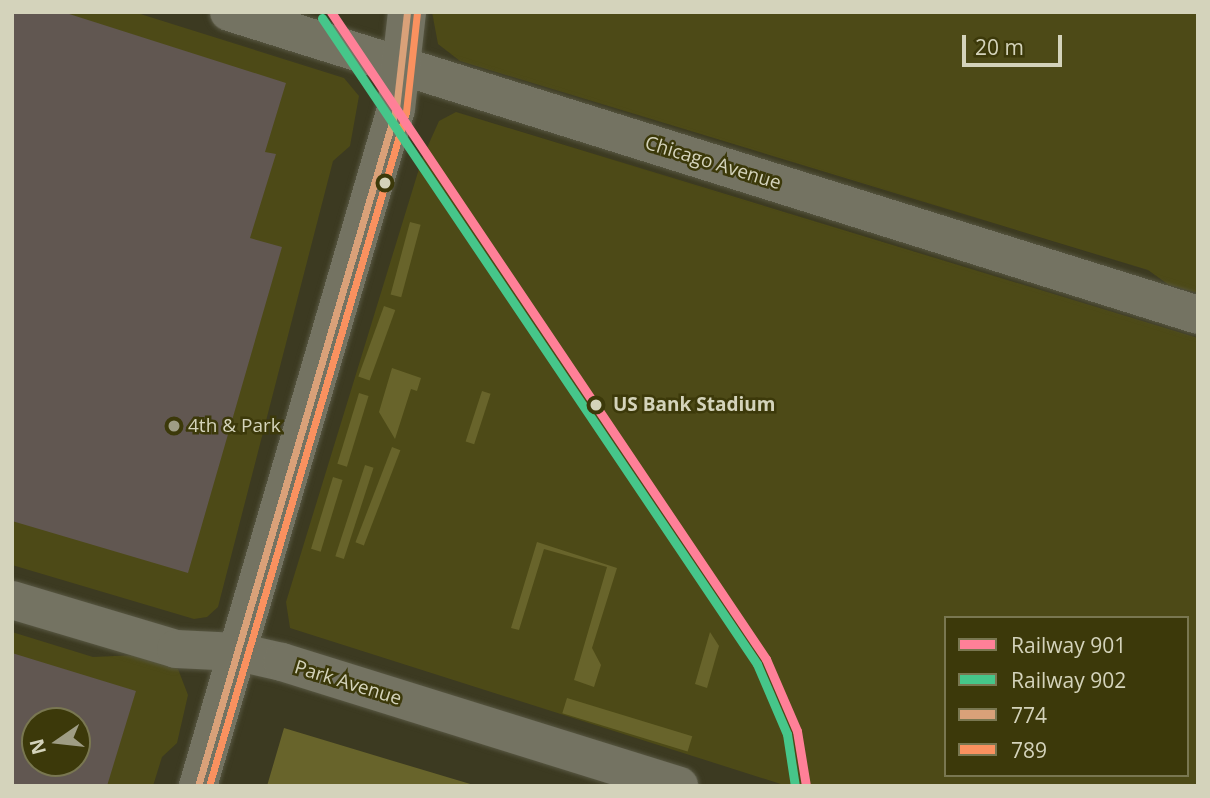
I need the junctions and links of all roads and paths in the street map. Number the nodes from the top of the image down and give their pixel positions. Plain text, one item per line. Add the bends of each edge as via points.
1 (229, 12) edge
2 (407, 12) edge
3 (405, 67) junction
4 (1198, 315) edge
5 (12, 600) edge
6 (238, 652) junction
7 (198, 786) edge
8 (679, 786) edge

1 - 3 street, Chicago Avenue
2 - 3 street
3 - 4 street, Chicago Avenue
3 - 6 street
5 - 6 street, Park Avenue via 176,649
6 - 7 street
6 - 8 street, Park Avenue

